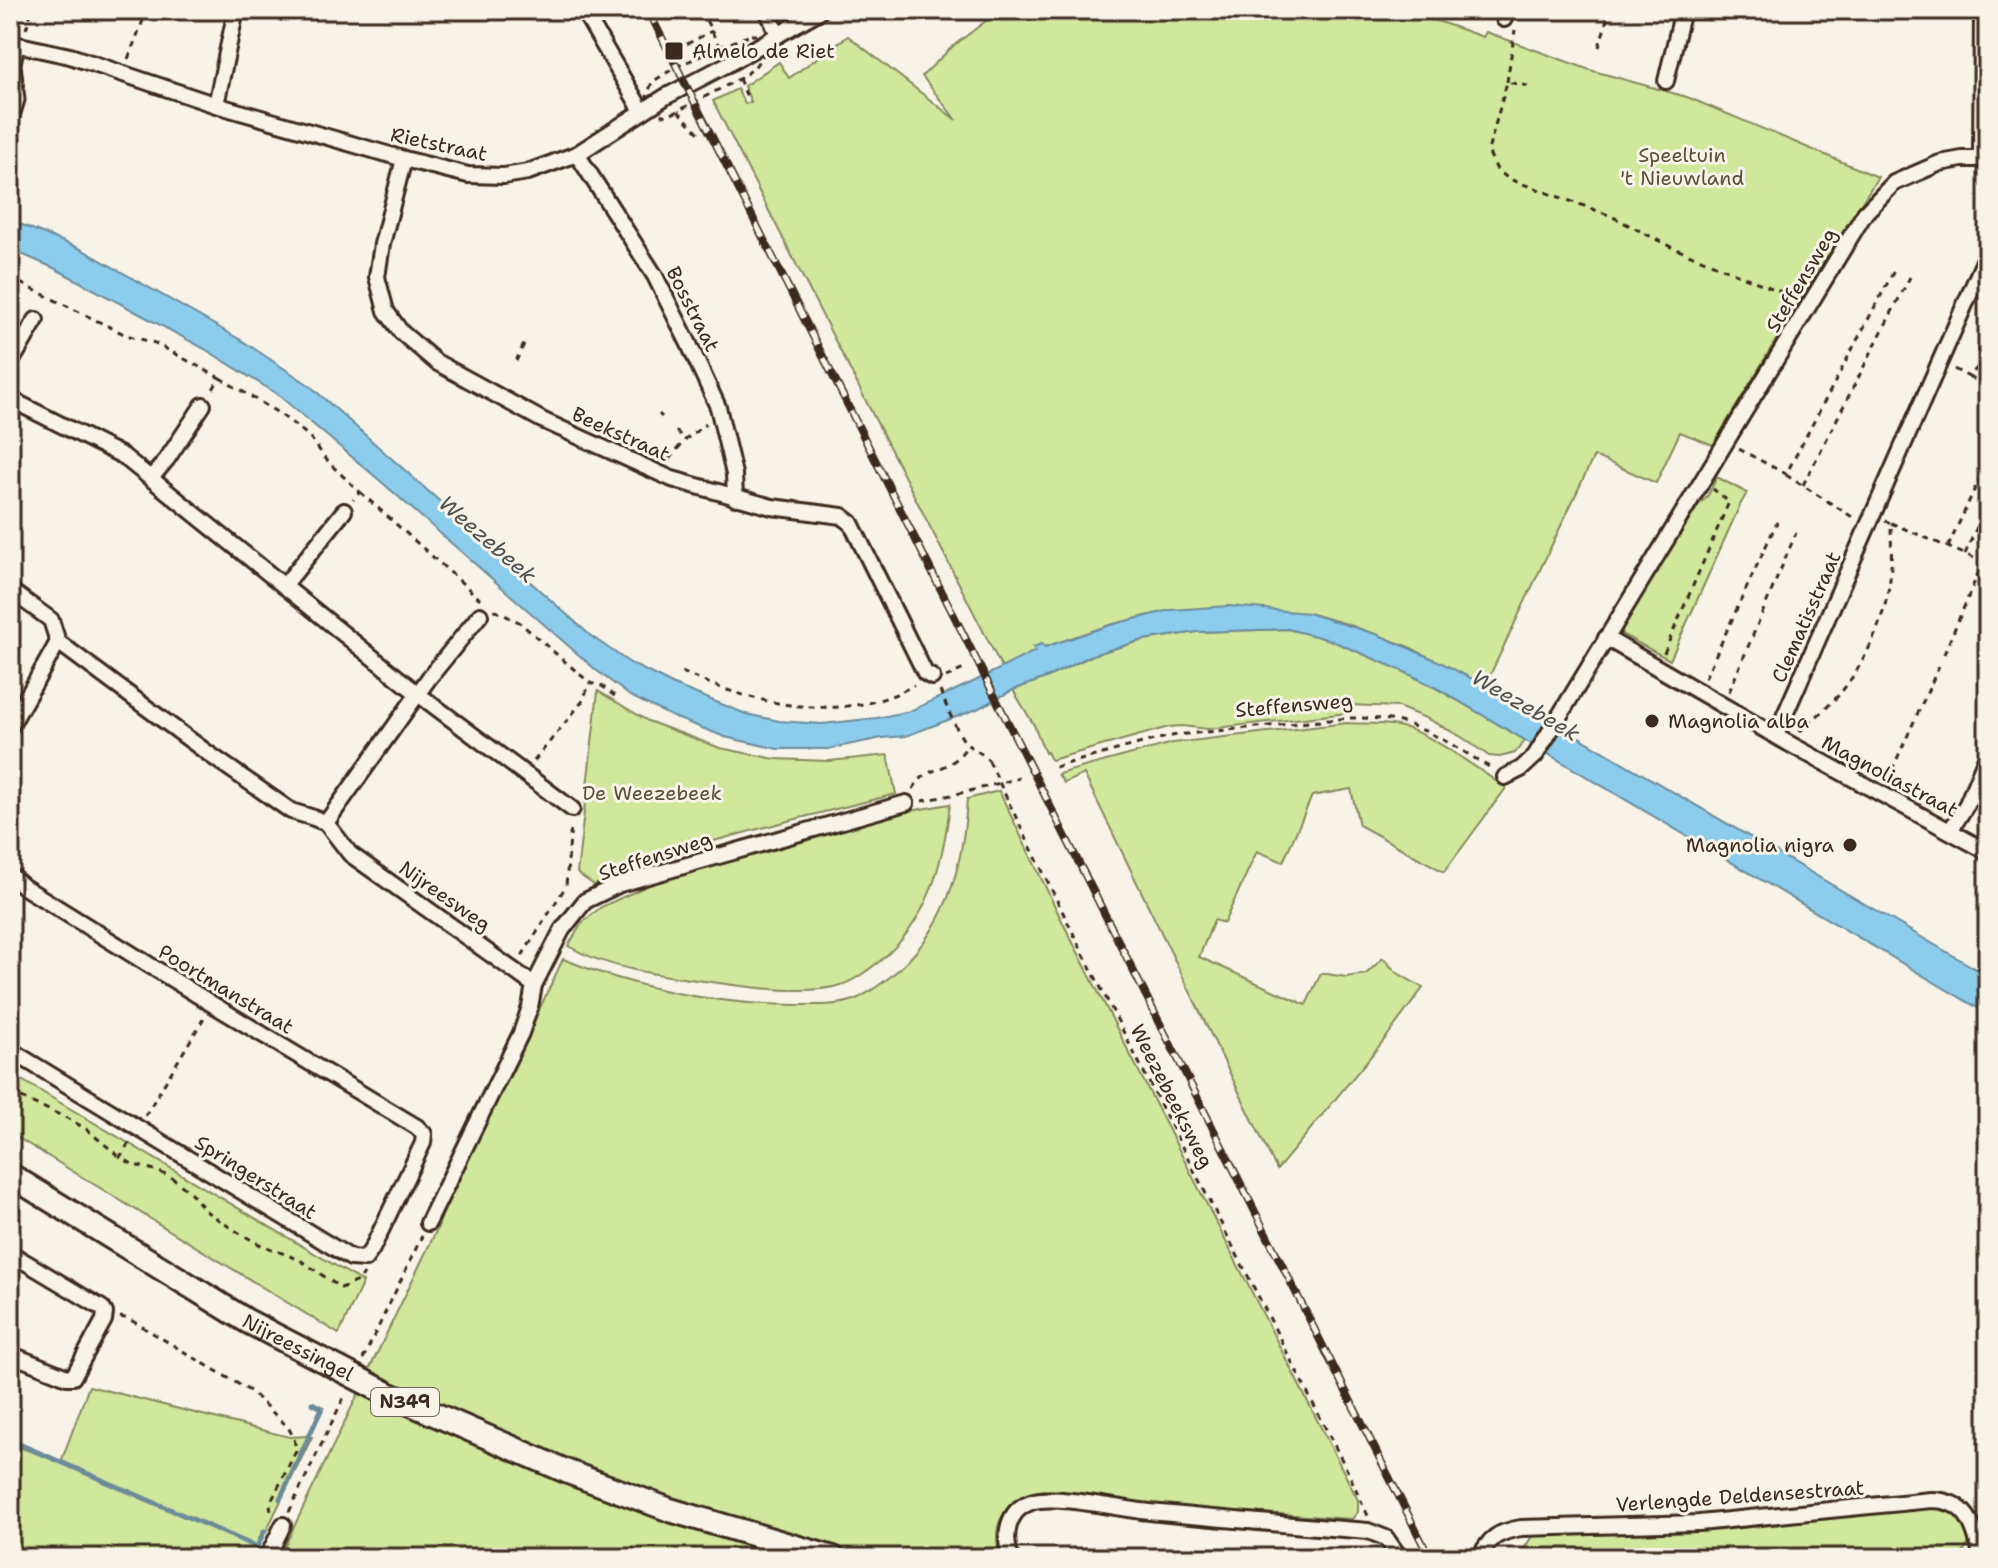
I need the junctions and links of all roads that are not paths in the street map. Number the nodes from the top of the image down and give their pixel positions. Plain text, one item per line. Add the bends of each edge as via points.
1 (236, 10) edge
2 (583, 10) edge
3 (767, 10) edge
4 (821, 10) edge
5 (1683, 10) edge
6 (1982, 10) edge
7 (778, 35) junction
8 (15, 44) edge
9 (1666, 81) dead end
10 (216, 105) junction
11 (642, 111) junction
12 (10, 133) edge
13 (577, 154) junction
14 (404, 159) junction
15 (1985, 160) edge
16 (1988, 252) edge
17 (36, 320) dead end
18 (10, 364) edge
19 (10, 399) edge
20 (203, 405) road end
21 (151, 478) junction
22 (735, 498) junction
23 (344, 511) road end
24 (284, 586) junction
25 (10, 590) edge
26 (484, 610) road end
27 (1606, 638) junction
28 (58, 642) junction
29 (938, 679) road end
30 (418, 694) junction
31 (10, 727) edge
32 (1782, 739) junction
33 (1988, 753) edge
34 (1505, 777) road end
35 (906, 803) road end
36 (572, 809) road end
37 (326, 823) junction
38 (1950, 831) junction
39 (1988, 852) edge
40 (10, 875) edge
41 (534, 985) junction
42 (10, 1050) edge
43 (10, 1175) edge
44 (428, 1223) road end
45 (10, 1253) edge
46 (365, 1259) joint
47 (10, 1354) edge
48 (283, 1525) road end
49 (267, 1558) edge
50 (833, 1558) edge
51 (1010, 1558) edge
52 (1400, 1558) edge
53 (1479, 1558) edge
54 (1982, 1558) edge

1 - 10 street
2 - 11 street
3 - 7 street
4 - 7 street, Rietstraat
5 - 9 street
6 - 15 street
7 - 11 street, Rietstraat
8 - 10 street, Rietstraat via 70,56
8 - 12 lane via 20,100
10 - 14 street, Rietstraat
11 - 13 street, Rietstraat
13 - 14 street, Rietstraat via 504,176 468,175
13 - 22 street, Bosstraat via 655,276 718,407
14 - 22 street, Beekstraat via 377,277 386,311 401,332 436,362 542,420 663,475
15 - 27 street, Steffensweg via 1940,163 1894,183 1865,213
16 - 32 street, Clematisstraat
17 - 18 street
19 - 21 street via 116,452
20 - 21 street
21 - 24 street
22 - 29 street, Beekstraat via 847,519 925,673
23 - 24 street
24 - 30 street
25 - 28 street via 51,620
26 - 30 street
27 - 32 street, Magnoliastraat
27 - 34 street, Steffensweg via 1535,756
28 - 31 street
28 - 37 street via 291,811
30 - 36 street
30 - 37 street
32 - 38 street, Magnoliastraat
33 - 38 street
35 - 41 street, Steffensweg via 603,892 585,901 562,930
37 - 41 street, Nijreesweg via 350,854
38 - 39 street, Magnoliastraat
40 - 46 street, Poortmanstraat via 424,1134
41 - 44 street via 521,1033
42 - 46 street, Springerstraat via 351,1258
43 - 50 main road, Nijreessingel / N349 via 247,1321 388,1394 670,1510
45 - 47 street via 105,1313 73,1377
48 - 49 street
51 - 52 street via 1008,1525 1018,1510 1032,1501 1056,1500 1368,1531 1386,1538
53 - 54 street, Verlengde Deldensestraat via 1502,1531 1521,1528 1699,1523 1931,1500 1950,1501 1967,1515

